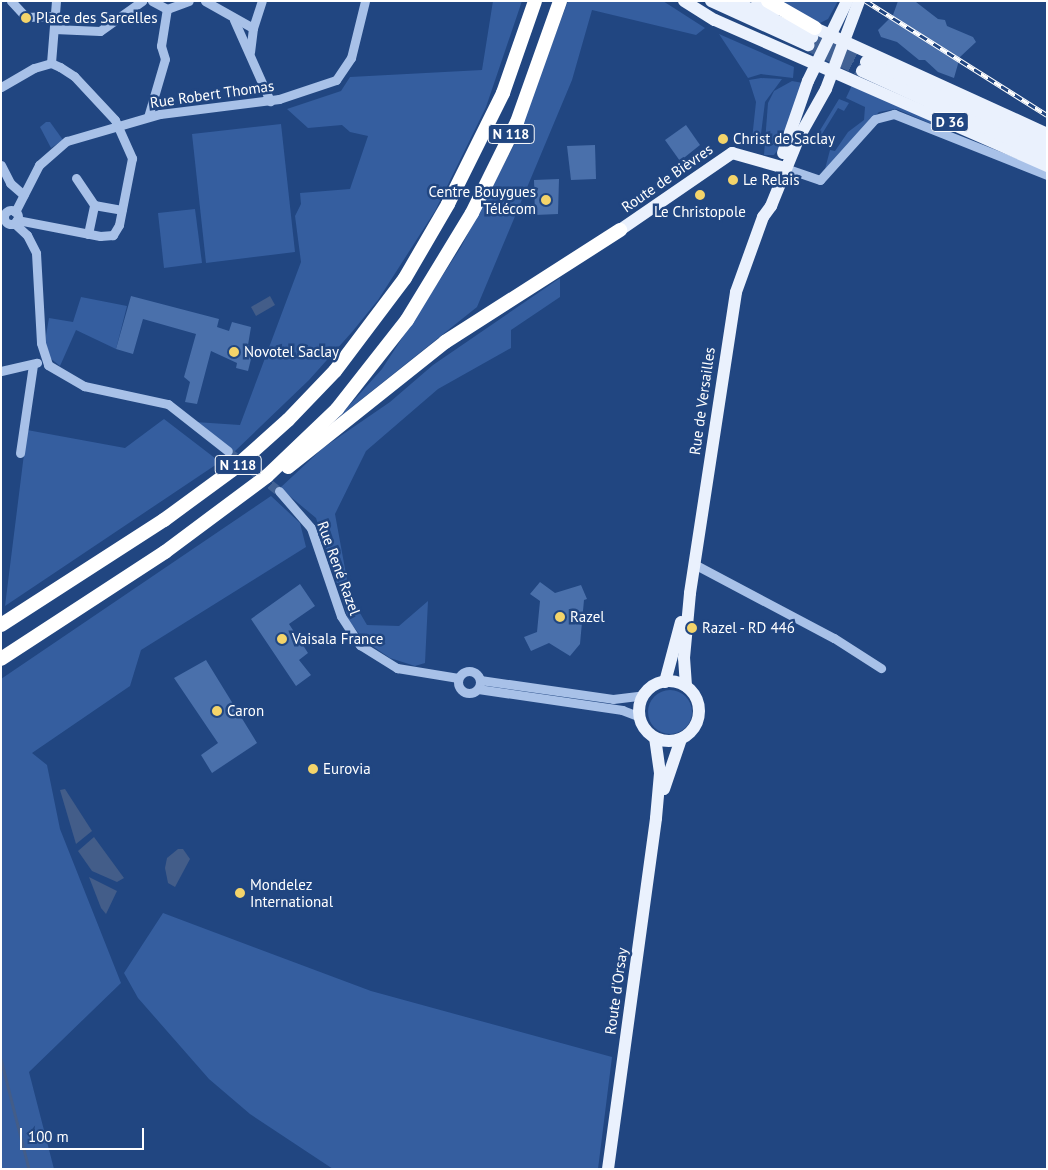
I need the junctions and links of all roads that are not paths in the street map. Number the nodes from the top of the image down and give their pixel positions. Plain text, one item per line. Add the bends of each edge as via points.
1 (11, 1) edge
2 (56, 1) edge
3 (142, 1) edge
4 (152, 1) edge
5 (189, 1) edge
6 (205, 1) edge
7 (262, 1) edge
8 (365, 1) edge
9 (535, 1) edge
10 (560, 1) edge
11 (684, 1) edge
12 (710, 1) edge
13 (733, 1) edge
14 (757, 1) edge
15 (768, 1) edge
16 (847, 1) edge
17 (859, 1) edge
18 (167, 9) junction
19 (55, 16) junction
20 (234, 20) junction
21 (253, 28) junction
22 (54, 29) junction
23 (829, 35) junction
24 (811, 37) junction
25 (843, 40) junction
26 (250, 52) junction
27 (52, 63) junction
28 (815, 65) junction
29 (832, 71) junction
30 (1, 87) edge
31 (270, 101) junction
32 (148, 117) junction
33 (118, 125) junction
34 (1047, 134) edge
35 (1047, 146) edge
36 (1047, 156) edge
37 (1, 165) edge
38 (1047, 166) edge
39 (781, 167) junction
40 (1047, 175) edge
41 (76, 178) dead end
42 (24, 195) junction
43 (94, 205) junction
44 (122, 210) junction
45 (3, 218) edge
46 (15, 218) junction
47 (622, 229) joint
48 (88, 234) junction
49 (45, 360) junction
50 (32, 365) junction
51 (1, 371) edge
52 (228, 451) tunnel mouth
53 (20, 452) dead end
54 (257, 483) junction
55 (279, 491) tunnel mouth
56 (694, 564) junction
57 (690, 593) junction
58 (1, 625) edge
59 (1, 659) edge
60 (881, 668) dead end
61 (458, 678) junction
62 (665, 682) junction
63 (479, 684) junction
64 (686, 686) junction
65 (644, 696) junction
66 (640, 717) junction
67 (655, 738) junction
68 (681, 739) junction
69 (656, 818) junction
70 (608, 1169) edge

1 - 19 street via 26,17
2 - 19 street
3 - 22 street via 100,31
4 - 18 street
5 - 18 street
6 - 20 street
7 - 21 street
8 - 31 street, Rue Robert Thomas via 352,58 343,74 326,86
9 - 58 highway, N 118 via 503,93 448,204 406,278 335,371 288,420 232,470 132,541
10 - 54 highway, N 118 via 530,89 496,166 426,292 389,345 337,409
11 - 28 main road, D 36 via 715,20
12 - 24 main road, D 36
13 - 24 main road, D 36
14 - 24 main road, D 36
15 - 24 highway
16 - 23 main road, Rue de Versailles
17 - 25 main road, Rue de Versailles
18 - 32 street via 160,46 165,59
19 - 22 street
20 - 21 street
20 - 26 street
21 - 26 street
22 - 27 street
23 - 24 main road, D 36
23 - 25 main road, D 36
23 - 28 main road, Rue de Versailles
25 - 29 main road, Rue de Versailles
25 - 34 main road, D 36
26 - 31 street
27 - 30 street via 25,72
27 - 33 street via 74,76
28 - 29 main road, D 36
28 - 39 main road, Rue de Versailles
29 - 38 main road, D 36
29 - 39 main road, Rue de Versailles
31 - 32 street, Rue Robert Thomas
32 - 33 street, Rue Robert Thomas
33 - 42 street, Rue Robert Thomas via 67,141 50,152
33 - 44 street via 132,158
35 - 36 main road, D 36 via 864,67
37 - 42 street via 10,183
39 - 40 street via 820,180 875,119 894,114
39 - 47 main road, Route de Bièvres via 732,153
39 - 56 main road, Rue de Versailles via 741,276 728,327
41 - 43 street
42 - 46 street, Rue Robert Thomas
43 - 44 street
43 - 48 street
44 - 48 street via 113,235
45 - 46 street
46 - 48 street
46 - 49 street via 36,253
47 - 54 highway via 445,342 275,478
49 - 50 street
49 - 52 street via 58,373 84,386 168,404
50 - 51 street
50 - 53 street
54 - 59 highway, N 118 via 165,552
55 - 61 street, Rue René Razel via 311,528 340,616 360,645 398,668
56 - 57 main road, Rue de Versailles
56 - 60 street via 834,638
57 - 62 main road, Rue de Versailles
57 - 64 main road, Rue de Versailles via 684,658
61 - 63 street, Rue René Razel via 469,671
61 - 63 street, Rue René Razel via 463,692
62 - 64 main road
62 - 65 main road
63 - 65 street, Rue René Razel via 613,698
63 - 66 street, Rue René Razel via 622,710
64 - 68 main road via 697,699 699,714 694,729
65 - 66 main road
66 - 67 main road
67 - 68 main road
67 - 69 main road, Route d'Orsay via 660,773
68 - 69 main road, Route d'Orsay
69 - 70 main road, Route d'Orsay

